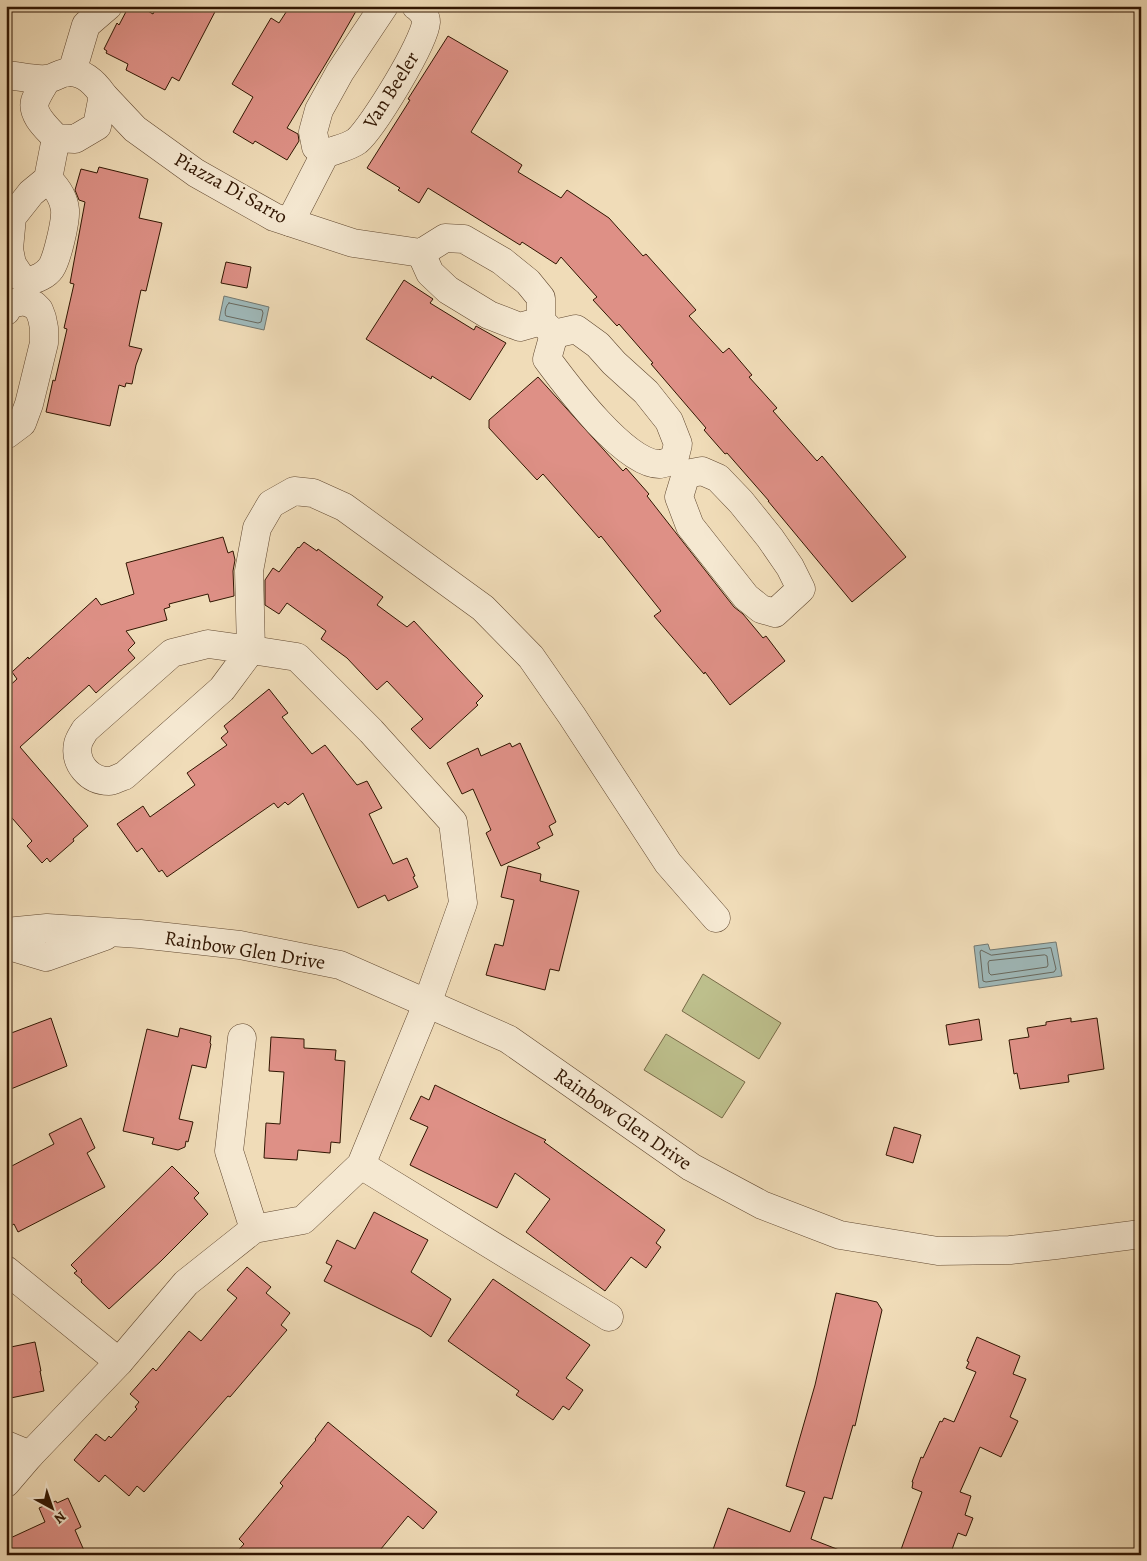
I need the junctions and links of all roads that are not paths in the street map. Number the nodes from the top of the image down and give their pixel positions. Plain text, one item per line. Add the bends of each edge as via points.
1 (108, 6) edge
2 (384, 6) edge
3 (416, 6) edge
4 (81, 15) edge
5 (6, 75) edge
6 (59, 76) junction
7 (6, 81) edge
8 (103, 96) junction
9 (36, 113) junction
10 (97, 126) junction
11 (135, 128) junction
12 (56, 138) junction
13 (325, 154) junction
14 (48, 179) junction
15 (290, 222) junction
16 (421, 253) junction
17 (19, 297) edge
18 (547, 328) junction
19 (6, 436) edge
20 (680, 467) junction
21 (251, 650) junction
22 (716, 918) dead end
23 (6, 932) edge
24 (116, 932) junction
25 (6, 945) edge
26 (427, 1004) junction
27 (242, 1038) dead end
28 (361, 1165) junction
29 (254, 1229) junction
30 (1141, 1234) edge
31 (6, 1270) edge
32 (609, 1317) dead end
33 (119, 1362) junction
34 (18, 1450) edge
35 (6, 1483) edge

1 - 4 street
2 - 13 street via 340,72 320,110 313,132 316,147
3 - 13 street, Van Beeler via 426,21 418,46 373,122 356,142
4 - 6 street
5 - 6 street
6 - 8 street via 79,74 96,84
6 - 9 street via 34,103
7 - 9 street
8 - 10 street
8 - 11 street, Piazza Di Sarro
9 - 12 street
10 - 11 street
10 - 12 street via 76,139
11 - 15 street, Piazza Di Sarro via 196,173 274,217
12 - 14 street
13 - 15 street
14 - 17 street via 12,216 9,249 12,264 20,276
14 - 17 street via 57,189 65,209 59,247 51,268
15 - 16 street, Piazza Di Sarro via 353,243
16 - 18 street via 430,273 448,290 489,315 520,326
16 - 18 street via 445,238 464,239 502,261 528,282 541,298
17 - 19 street via 39,310 44,343 22,423
18 - 20 street via 576,329 598,345 646,392 669,422 678,444
18 - 20 street via 546,359 618,443 646,460
20 - 20 street via 679,497 690,526 746,596 761,609 775,614 801,589 790,567 741,502 718,478
21 - 21 street via 208,644 172,653 85,730 78,743 78,757 84,770 96,778 110,781 124,776 222,688
21 - 22 street via 249,571 257,528 271,504 294,491 313,493 344,506 483,608 531,657 668,863
21 - 26 street via 297,657 371,731 453,822 463,903
23 - 24 street, Rainbow Glen Drive via 47,928
24 - 25 street, Rainbow Glen Drive via 46,957
24 - 26 street, Rainbow Glen Drive via 240,945 340,966
26 - 28 street
26 - 30 street, Rainbow Glen Drive via 508,1039 691,1168 762,1205 840,1235 938,1251 1010,1250
27 - 29 street via 229,1151
28 - 29 street via 303,1220
28 - 32 street
29 - 33 street via 186,1283
31 - 33 street
33 - 34 street
34 - 35 street

